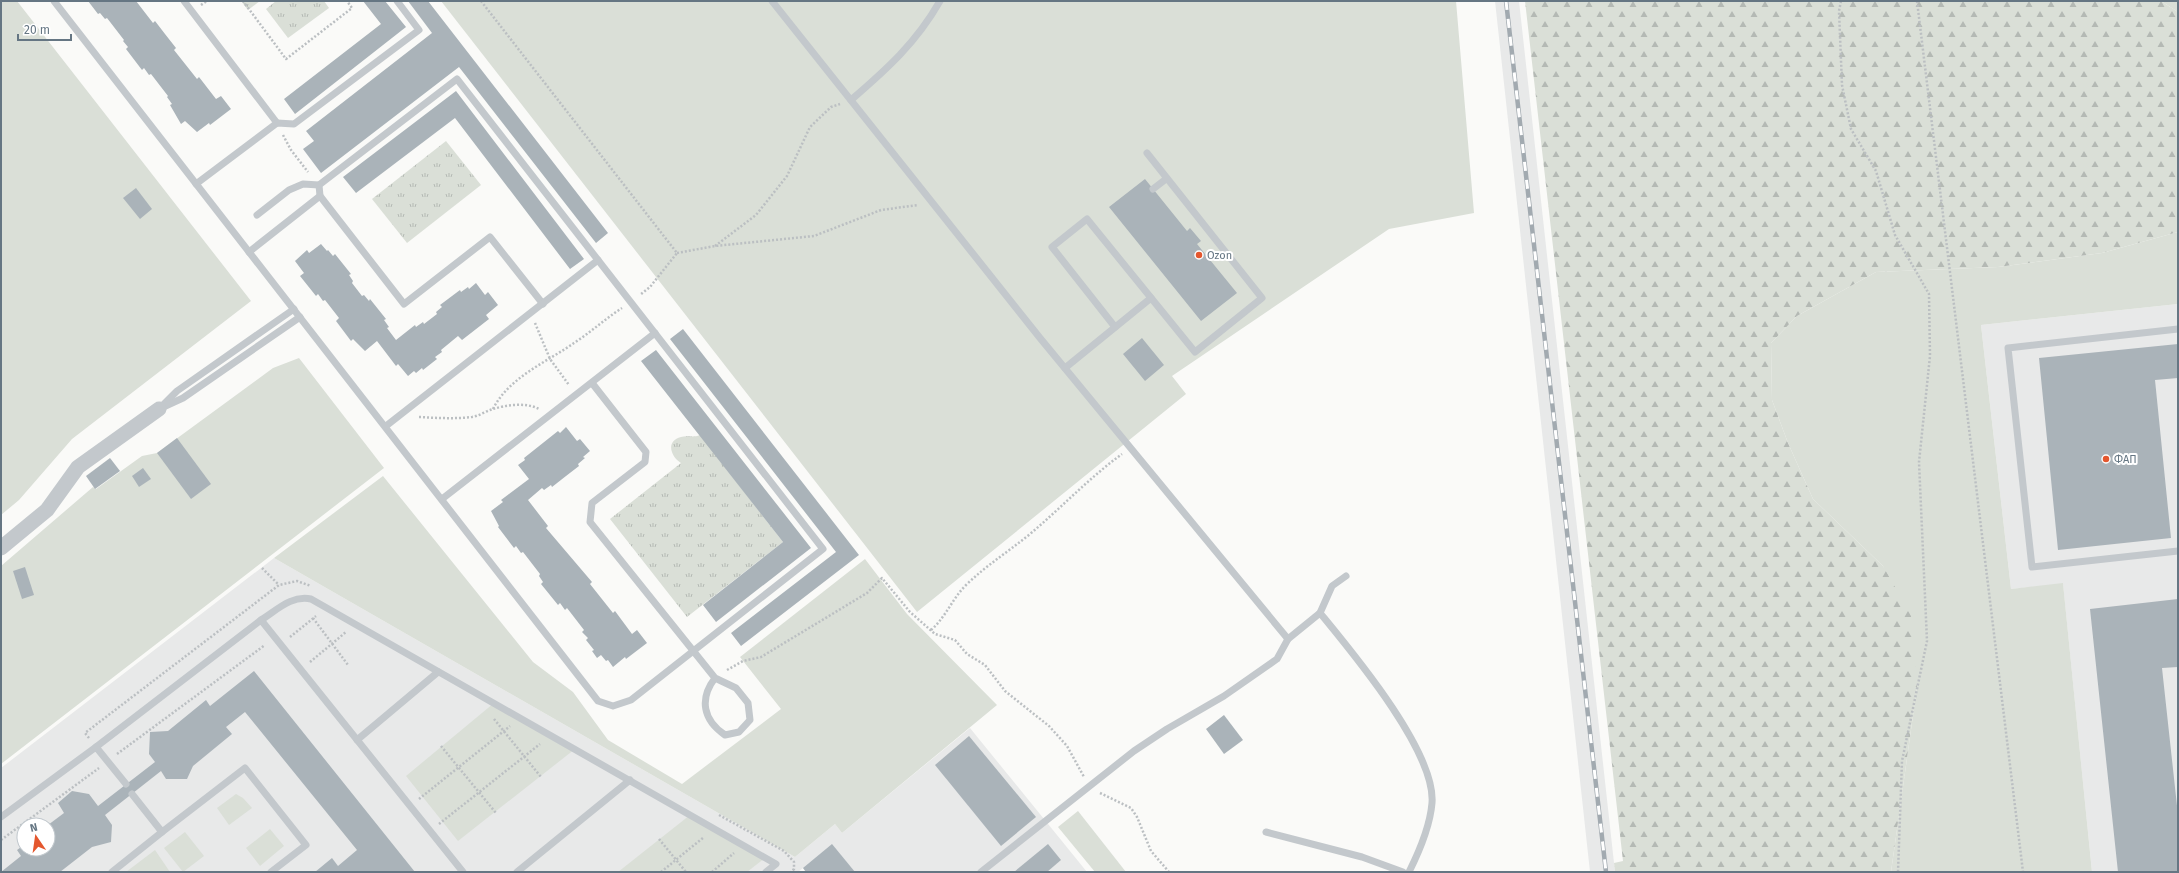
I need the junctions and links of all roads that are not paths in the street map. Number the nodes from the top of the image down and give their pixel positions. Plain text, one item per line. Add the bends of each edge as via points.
1 (54, 1) edge
2 (184, 1) edge
3 (397, 1) edge
4 (772, 1) edge
5 (940, 1) edge
6 (851, 100) junction
7 (277, 122) junction
8 (1147, 153) dead end
9 (1166, 179) junction
10 (196, 184) junction
11 (319, 185) junction
12 (1153, 189) dead end
13 (320, 196) junction
14 (257, 215) dead end
15 (248, 252) junction
16 (598, 260) junction
17 (1151, 298) junction
18 (543, 304) junction
19 (294, 309) junction
20 (300, 317) junction
21 (1115, 327) junction
22 (2178, 329) edge
23 (655, 333) junction
24 (1065, 368) junction
25 (592, 383) junction
26 (159, 409) junction
27 (386, 426) junction
28 (442, 499) junction
29 (1, 548) edge
30 (2178, 551) edge
31 (1346, 576) dead end
32 (1320, 613) junction
33 (261, 620) junction
34 (1288, 639) junction
35 (692, 651) junction
36 (438, 672) junction
37 (715, 678) junction
38 (357, 740) junction
39 (96, 747) junction
40 (630, 780) junction
41 (126, 784) dead end
42 (132, 794) dead end
43 (1, 817) edge
44 (162, 832) junction
45 (1266, 832) dead end
46 (112, 872) edge
47 (272, 872) edge
48 (463, 872) edge
49 (517, 872) edge
50 (766, 872) edge
51 (981, 872) edge
52 (1403, 872) edge
53 (1409, 872) edge

1 - 10 lane
2 - 7 lane
3 - 7 lane via 419,30 294,124
4 - 6 lane
5 - 6 lane via 930,19 894,63
6 - 24 lane
7 - 10 lane
8 - 9 lane
9 - 12 lane
9 - 17 lane via 1262,298 1195,352
10 - 15 lane
11 - 13 lane
11 - 14 lane via 303,184 289,190
11 - 16 lane via 457,79
13 - 15 lane
13 - 18 lane via 404,304 490,238
15 - 19 lane
16 - 18 lane
16 - 23 lane
17 - 21 lane
17 - 21 lane via 1087,219 1052,247
18 - 27 lane
19 - 20 lane
19 - 26 lane via 177,391
20 - 26 lane via 183,398
20 - 27 lane
21 - 24 lane
22 - 30 lane via 2008,348 2032,567
23 - 25 lane
23 - 35 lane via 822,550
24 - 34 lane
25 - 28 lane
25 - 35 lane via 646,452 645,462 592,503 590,522
26 - 29 street via 78,467 47,510
27 - 28 lane
28 - 35 lane via 598,700 613,706 631,700
31 - 32 lane via 1332,586
32 - 34 lane
32 - 53 lane via 1372,676 1427,771 1432,802 1423,843
33 - 36 lane via 293,599 310,599
33 - 38 lane
33 - 39 lane
34 - 51 lane via 1277,659 1224,696 1167,729 1090,785
35 - 37 lane
36 - 38 lane
36 - 40 lane
37 - 37 lane via 736,688 748,703 750,720 739,732 725,735 714,728 706,715 705,695
38 - 48 lane
39 - 41 lane
39 - 43 lane
40 - 49 lane
40 - 50 lane via 776,864
42 - 44 lane
44 - 46 lane
44 - 47 lane via 245,768 306,845
45 - 52 lane via 1362,857

